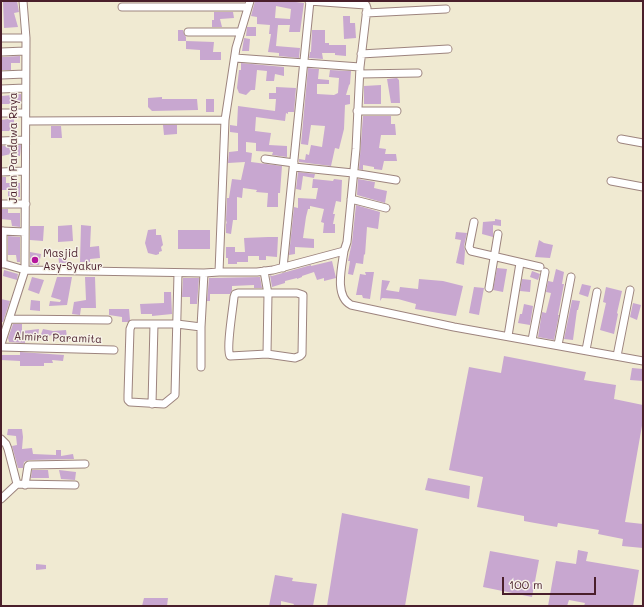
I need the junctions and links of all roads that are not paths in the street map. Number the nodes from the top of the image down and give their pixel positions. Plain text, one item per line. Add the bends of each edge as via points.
1 (23, 1) edge
2 (309, 1) edge
3 (248, 4) edge
4 (122, 7) dead end
5 (446, 9) dead end
6 (366, 13) junction
7 (188, 32) dead end
8 (240, 32) junction
9 (1, 38) edge
10 (26, 38) junction
11 (448, 49) dead end
12 (25, 51) junction
13 (1, 52) edge
14 (361, 54) junction
15 (235, 58) junction
16 (304, 62) junction
17 (360, 70) junction
18 (418, 73) dead end
19 (25, 74) junction
20 (1, 75) edge
21 (25, 88) junction
22 (1, 89) edge
23 (357, 111) junction
24 (397, 111) dead end
25 (1, 113) edge
26 (26, 113) junction
27 (225, 120) junction
28 (26, 121) junction
29 (621, 139) dead end
30 (25, 140) junction
31 (1, 141) edge
32 (643, 143) edge
33 (265, 159) dead end
34 (294, 165) junction
35 (25, 171) junction
36 (1, 172) edge
37 (353, 173) junction
38 (396, 180) dead end
39 (611, 181) dead end
40 (643, 187) edge
41 (351, 199) junction
42 (1, 204) edge
43 (26, 204) junction
44 (386, 208) dead end
45 (474, 222) dead end
46 (2, 231) edge
47 (25, 232) junction
48 (498, 234) dead end
49 (344, 251) junction
50 (494, 257) junction
51 (2, 263) edge
52 (520, 263) junction
53 (284, 268) junction
54 (25, 270) junction
55 (264, 271) junction
56 (218, 272) junction
57 (178, 273) junction
58 (204, 273) junction
59 (571, 277) dead end
60 (489, 288) dead end
61 (630, 290) dead end
62 (597, 292) dead end
63 (268, 294) junction
64 (9, 319) junction
65 (108, 320) dead end
66 (154, 324) junction
67 (177, 324) junction
68 (201, 327) junction
69 (508, 336) junction
70 (532, 340) junction
71 (1, 344) edge
72 (558, 345) junction
73 (1, 347) edge
74 (114, 350) dead end
75 (586, 350) junction
76 (267, 354) junction
77 (617, 356) junction
78 (643, 360) edge
79 (201, 368) dead end
80 (152, 404) junction
81 (1, 439) edge
82 (85, 464) dead end
83 (17, 484) junction
84 (25, 485) junction
85 (74, 485) dead end
86 (1, 499) edge

1 - 10 street, Jalan Pandawa Raya
2 - 6 street via 365,5
2 - 16 street
3 - 4 street
3 - 8 street
5 - 6 street
6 - 14 street
7 - 8 street
8 - 15 street
9 - 10 street
10 - 12 street, Jalan Pandawa Raya
11 - 14 street
12 - 13 street
12 - 19 street, Jalan Pandawa Raya
14 - 17 street
15 - 16 street
15 - 27 street
16 - 17 street
16 - 34 street
17 - 18 street
17 - 23 street
19 - 20 street
19 - 21 street, Jalan Pandawa Raya
21 - 22 street
21 - 26 street, Jalan Pandawa Raya
23 - 24 street
23 - 37 street
25 - 26 street
26 - 28 street, Jalan Pandawa Raya
27 - 28 street
27 - 56 street
28 - 30 street, Jalan Pandawa Raya
29 - 32 street
30 - 31 street
30 - 35 street, Jalan Pandawa Raya
33 - 34 street
34 - 37 street
34 - 53 street
35 - 36 street
35 - 43 street, Jalan Pandawa Raya
37 - 38 street
37 - 41 street
39 - 40 street
41 - 44 street
41 - 49 street
42 - 43 street
43 - 47 street, Jalan Pandawa Raya
45 - 50 street via 470,250
46 - 47 street
46 - 51 street
47 - 54 street, Jalan Pandawa Raya
48 - 50 street
49 - 53 street
49 - 69 street via 340,280 344,298 351,305
50 - 52 street
50 - 60 street
51 - 54 street
52 - 69 street
52 - 70 street via 543,270
53 - 55 street
54 - 57 street
54 - 64 street, Jalan Pandawa Raya
55 - 56 street
55 - 63 street
56 - 58 street
57 - 58 street
57 - 67 street
58 - 68 street
59 - 72 street
61 - 77 street
62 - 75 street
63 - 76 street
63 - 76 street via 299,293 302,295 303,303 302,354 295,358
63 - 76 street via 235,294 229,345 229,354 233,357
64 - 65 street
64 - 71 street, Jalan Pandawa Raya
66 - 67 street
66 - 80 street
66 - 80 street via 132,324 130,329 128,400
67 - 68 street
67 - 80 street via 175,395 164,404
68 - 79 street
69 - 70 street
70 - 72 street
72 - 75 street
73 - 74 street, Almira Paramita
75 - 77 street
77 - 78 street
81 - 83 street via 8,449
82 - 84 street via 29,465
83 - 84 street
83 - 86 street
84 - 85 street

